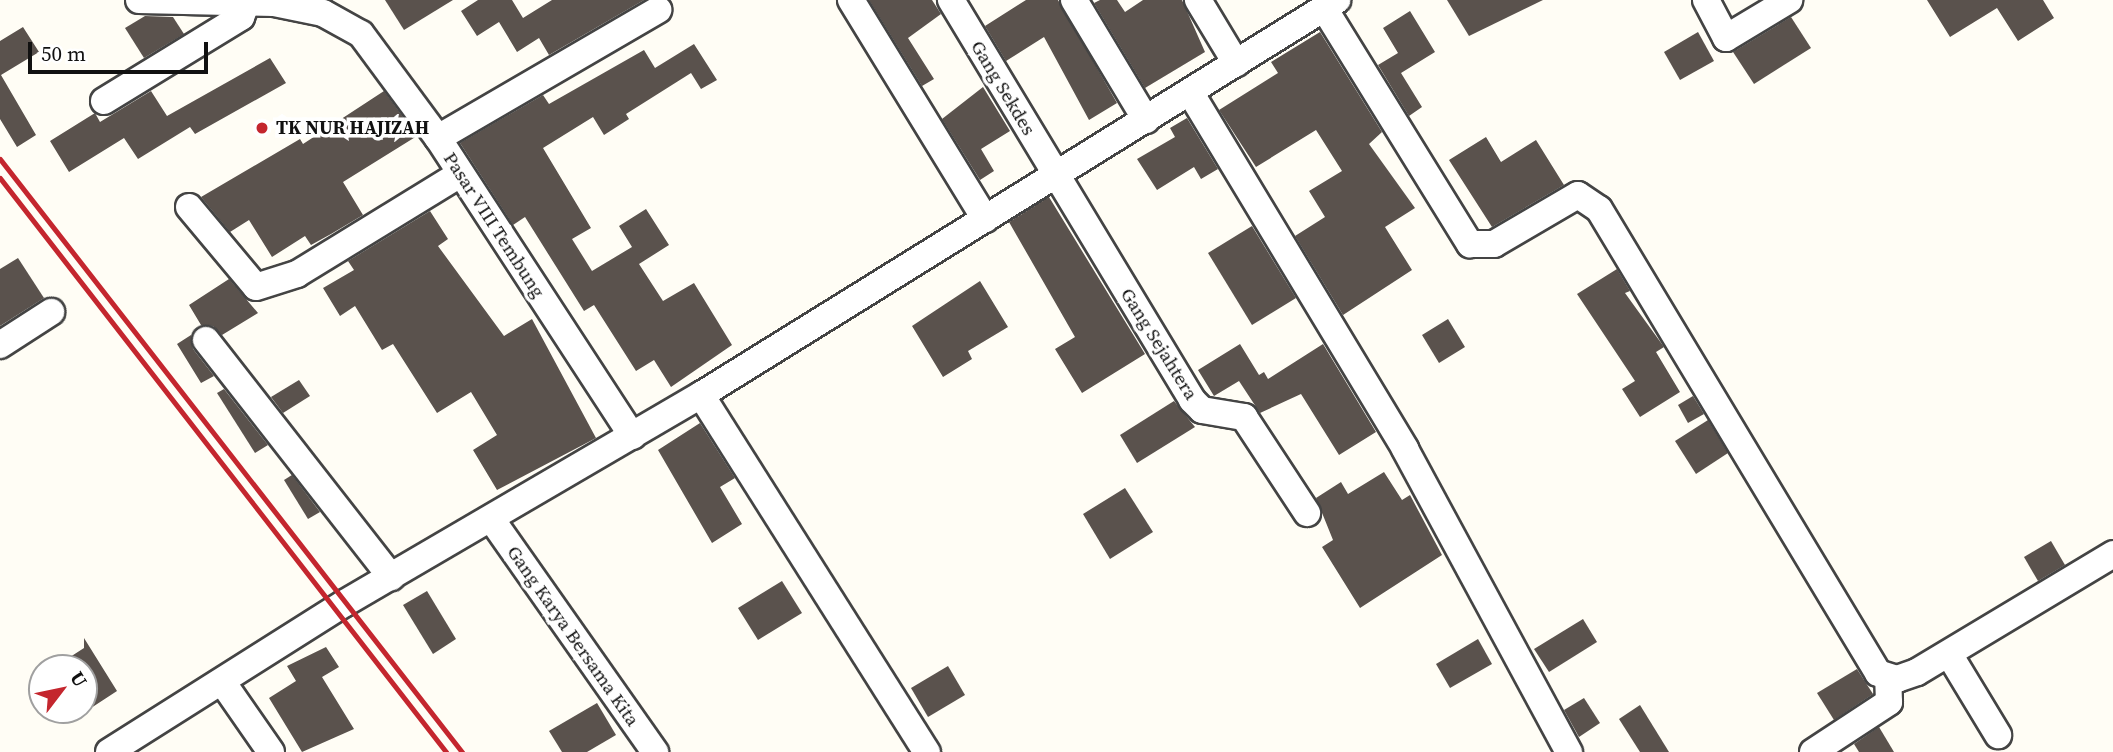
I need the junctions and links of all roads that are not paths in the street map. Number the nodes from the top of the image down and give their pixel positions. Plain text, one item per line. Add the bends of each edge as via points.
1 (139, 0) edge
2 (851, 0) edge
3 (951, 0) edge
4 (1074, 0) edge
5 (1198, 0) edge
6 (1706, 0) edge
7 (1789, 0) edge
8 (249, 1) edge
9 (1331, 4) edge
10 (326, 6) edge
11 (658, 10) dead end
12 (1236, 63) junction
13 (1190, 93) junction
14 (104, 101) dead end
15 (1146, 120) junction
16 (438, 138) junction
17 (460, 174) junction
18 (1055, 176) junction
19 (189, 207) dead end
20 (985, 219) junction
21 (51, 312) dead end
22 (206, 340) dead end
23 (0, 345) edge
24 (701, 395) junction
25 (632, 436) junction
26 (1307, 513) dead end
27 (492, 520) junction
28 (2113, 554) edge
29 (391, 577) junction
30 (1949, 654) junction
31 (1888, 678) junction
32 (223, 683) junction
33 (1998, 736) dead end
34 (109, 752) edge
35 (271, 752) edge
36 (655, 752) edge
37 (927, 752) edge
38 (1569, 752) edge
39 (1812, 752) edge

1 - 8 street, Pasar VIII Tembung
2 - 20 street
3 - 18 street, Gang Sekdes
4 - 15 street
5 - 12 street
6 - 7 street via 1726,38
8 - 10 street, Pasar VIII Tembung
8 - 14 street via 242,17
9 - 12 street
9 - 31 street via 1471,244 1494,244 1574,196 1585,196 1599,209 1868,659
10 - 16 street, Pasar VIII Tembung via 377,51
11 - 16 street
12 - 13 street
13 - 15 street
13 - 38 street via 1405,449
15 - 18 street
16 - 17 street, Pasar VIII Tembung
17 - 19 street via 297,274 256,288
17 - 25 street, Pasar VIII Tembung
18 - 20 street
18 - 26 street, Gang Sejahtera via 1192,400 1202,410 1244,417
20 - 24 street
21 - 23 street
22 - 29 street
24 - 25 street
24 - 37 street
25 - 27 street
27 - 29 street
27 - 36 street, Gang Karya Bersama Kita
28 - 30 street
29 - 32 street
30 - 31 street via 1917,672
30 - 33 street
31 - 39 street via 1889,702
32 - 34 street
32 - 35 street

